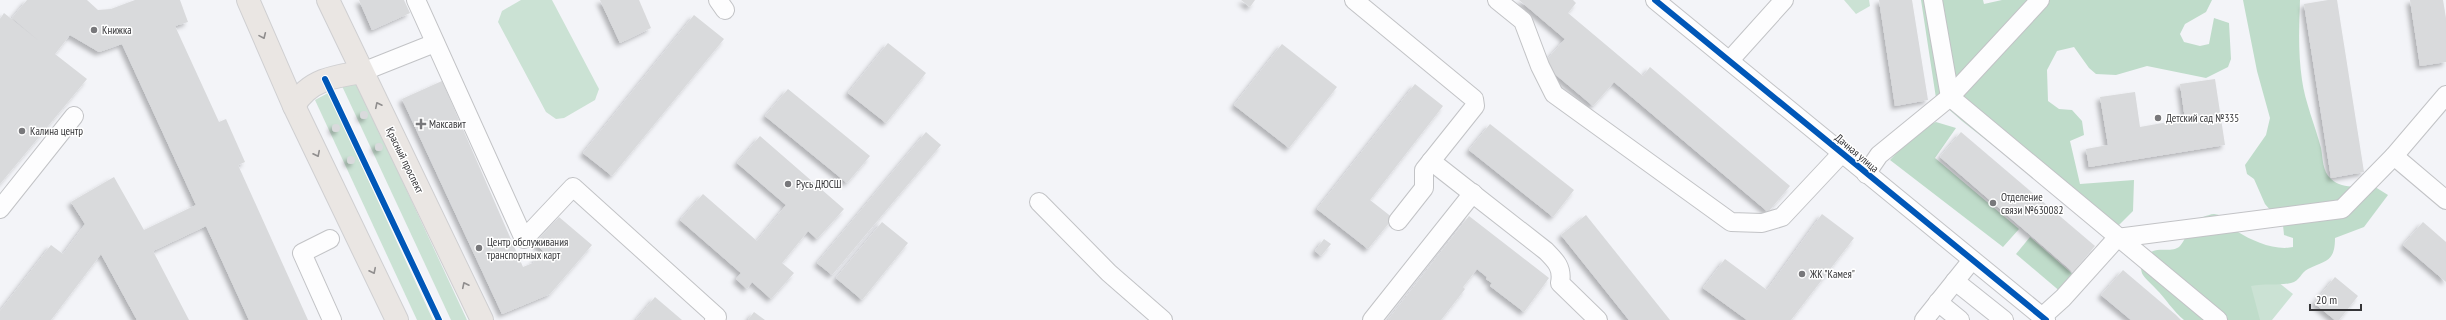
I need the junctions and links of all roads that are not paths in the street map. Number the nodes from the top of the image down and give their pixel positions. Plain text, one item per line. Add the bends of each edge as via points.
1 (248, 0) edge
2 (328, 0) edge
3 (416, 0) edge
4 (1354, 0) edge
5 (1497, 0) edge
6 (1655, 0) edge
7 (1784, 0) edge
8 (1933, 0) edge
9 (2038, 1) edge
10 (434, 43) junction
11 (1730, 60) junction
12 (362, 72) junction
13 (2446, 95) edge
14 (1950, 97) junction
15 (294, 106) junction
16 (2440, 114) edge
17 (74, 116) dead end
18 (1842, 153) junction
19 (2394, 156) junction
20 (1432, 161) junction
21 (1866, 174) junction
22 (1473, 193) junction
23 (2446, 200) edge
24 (1039, 202) dead end
25 (0, 209) edge
26 (1398, 222) dead end
27 (2117, 238) junction
28 (330, 239) dead end
29 (1972, 260) junction
30 (1955, 281) junction
31 (1938, 302) junction
32 (2044, 318) edge
33 (332, 320) edge
34 (397, 320) edge
35 (482, 320) edge
36 (714, 320) edge
37 (1163, 320) edge
38 (1372, 320) edge
39 (1598, 320) edge
40 (1924, 320) edge
41 (1960, 320) edge
42 (2004, 320) edge
43 (2218, 320) edge

1 -> 15 main road
2 - 12 main road, Красный проспект
3 - 10 street
4 - 20 street via 1474,99 1475,106
5 - 18 street via 1523,21 1554,94 1731,222 1762,223 1782,217
6 - 11 street, Дачная улица
7 - 11 street
8 - 14 street
9 - 14 street
10 - 12 street
10 - 36 street via 524,239 573,187 717,316
11 - 18 street, Дачная улица
12 - 15 main road via 325,79 301,94
35 -> 12 main road, Красный проспект
13 - 16 street
14 - 21 street via 1879,155
14 - 27 street
15 -> 34 main road
16 - 19 street
17 - 25 street
18 - 21 street, Дачная улица
19 - 23 street
19 - 27 street via 2342,209
20 - 22 street
20 - 26 street via 1423,172 1424,188
21 - 29 street, Дачная улица
22 - 38 street
22 - 39 street via 1558,262 1562,273 1560,283
24 - 37 street via 1109,273
27 - 32 street
27 - 43 street
28 - 33 street via 302,253
29 - 30 street
29 - 32 street, Дачная улица
30 - 31 street
30 - 42 street
31 - 40 street
31 - 41 street

